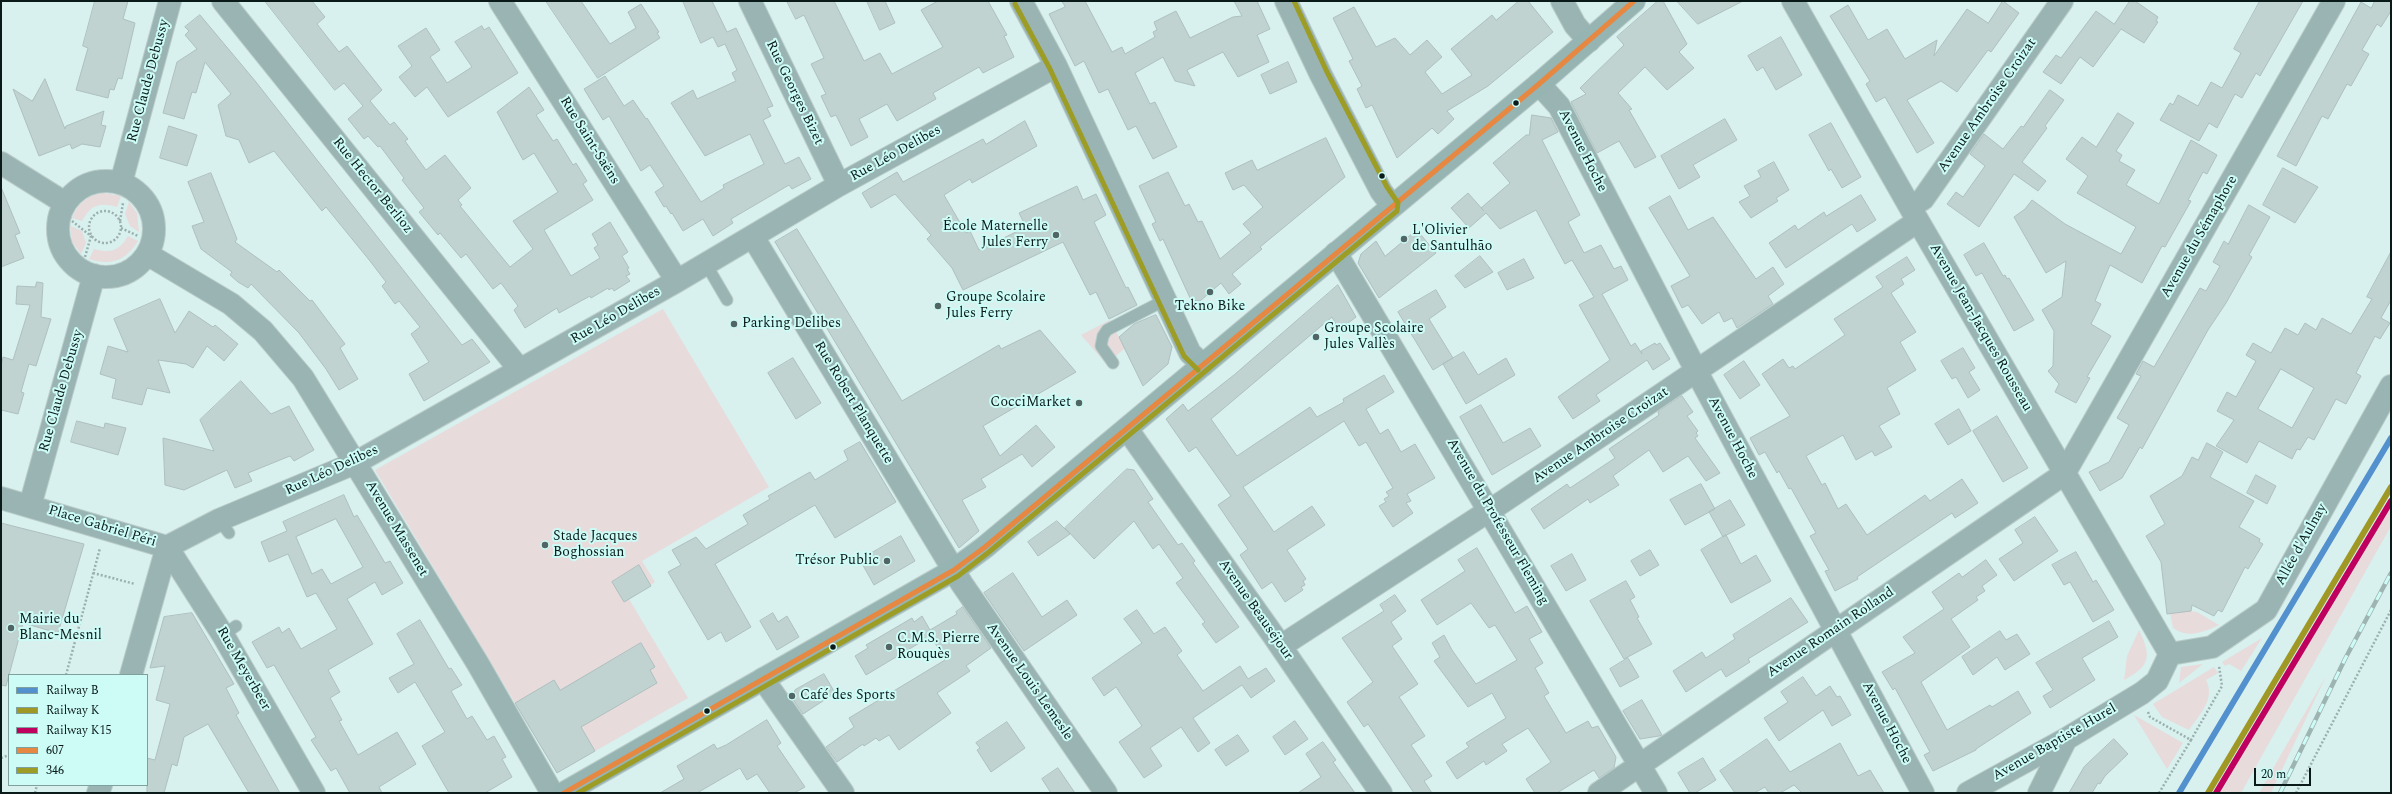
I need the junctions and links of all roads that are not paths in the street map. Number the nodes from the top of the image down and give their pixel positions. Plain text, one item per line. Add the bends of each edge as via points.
1 (170, 1) edge
2 (223, 1) edge
3 (500, 1) edge
4 (750, 1) edge
5 (1021, 1) edge
6 (1286, 1) edge
7 (1562, 1) edge
8 (1634, 1) edge
9 (1793, 1) edge
10 (2062, 1) edge
11 (2334, 1) edge
12 (1589, 41) junction
13 (1056, 66) junction
14 (1539, 84) junction
15 (1, 163) edge
16 (839, 185) junction
17 (122, 191) junction
18 (1392, 206) junction
19 (68, 212) junction
20 (1914, 214) junction
21 (753, 237) junction
22 (143, 245) junction
23 (1336, 253) junction
24 (706, 264) junction
25 (90, 266) junction
26 (677, 281) junction
27 (726, 300) dead end
28 (1165, 300) junction
29 (1113, 363) dead end
30 (1203, 365) junction
31 (520, 370) junction
32 (1696, 371) junction
33 (2391, 386) edge
34 (1127, 429) junction
35 (355, 462) junction
36 (2064, 474) junction
37 (1, 498) edge
38 (30, 506) junction
39 (1490, 510) junction
40 (167, 547) junction
41 (954, 570) junction
42 (1836, 630) junction
43 (1281, 646) junction
44 (2170, 654) junction
45 (131, 674) edge
46 (763, 679) junction
47 (2066, 740) junction
48 (1639, 765) junction
49 (314, 793) edge
50 (552, 793) edge
51 (564, 793) edge
52 (843, 793) edge
53 (1106, 793) edge
54 (1381, 793) edge
55 (1599, 793) edge
56 (1656, 793) edge
57 (1923, 793) edge
58 (1968, 793) edge
59 (2038, 793) edge

1 - 17 street, Rue Claude Debussy
2 - 31 street, Rue Hector Berlioz
3 - 26 street, Rue Saint-Saëns
4 - 16 street, Rue Georges Bizet
5 - 13 street
6 - 18 street via 1381,191
7 - 12 street via 1574,25
8 - 12 main road
9 - 20 street, Avenue Jean-Jacques Rousseau
10 - 20 street, Avenue Ambroise Croizat
11 - 36 street, Avenue du Sémaphore
12 - 14 main road
13 - 16 street, Rue Léo Delibes
13 - 28 street
14 - 18 main road
14 - 32 street, Avenue Hoche via 1559,106
15 - 19 street
16 - 21 street, Rue Léo Delibes
17 - 19 street via 105,181 89,184 76,192
17 - 22 street via 139,194 152,216 154,229
18 - 23 main road
19 - 25 street via 58,223 58,237 62,250 80,270
20 - 32 street, Avenue Ambroise Croizat
20 - 36 street, Avenue Jean-Jacques Rousseau
21 - 24 street, Rue Léo Delibes
21 - 41 street, Rue Robert Planquette
22 - 25 street via 139,263 123,274 114,276
22 - 35 street, Avenue Massenet via 231,304 263,331 303,378
23 - 30 main road
23 - 39 street, Avenue du Professeur Fleming
24 - 26 street, Rue Léo Delibes
24 - 27 lane
25 - 38 street, Rue Claude Debussy
26 - 31 street, Rue Léo Delibes
28 - 29 lane via 1107,330 1103,336 1102,346
28 - 30 street via 1190,353
30 - 34 main road
31 - 35 street, Rue Léo Delibes
32 - 39 street, Avenue Ambroise Croizat
32 - 42 street, Avenue Hoche
33 - 44 street, Allée d'Aulnay via 2266,610 2212,647
34 - 41 main road
34 - 43 street, Avenue Beauséjour
35 - 40 street, Rue Léo Delibes via 224,526
35 - 50 street, Avenue Massenet via 478,664
36 - 42 street, Avenue Romain Rolland
36 - 44 street, Avenue Jean-Jacques Rousseau
37 - 38 street, Place Gabriel Péri
38 - 40 street, Place Gabriel Péri
39 - 43 street, Avenue Ambroise Croizat
39 - 48 street, Avenue du Professeur Fleming
40 - 45 street, Place Gabriel Péri
40 - 49 street, Rue Meyerbeer via 230,631
41 - 46 main road
41 - 53 street, Avenue Louis Lemesle via 990,627
42 - 48 street, Avenue Romain Rolland
42 - 57 street, Avenue Hoche
43 - 54 street, Avenue Beauséjour
44 - 47 street, Avenue Baptiste Hurel via 2157,682
46 - 51 main road
46 - 52 street
47 - 58 street, Avenue Baptiste Hurel
47 - 59 street
48 - 55 street, Avenue Romain Rolland
48 - 56 street, Avenue du Professeur Fleming

